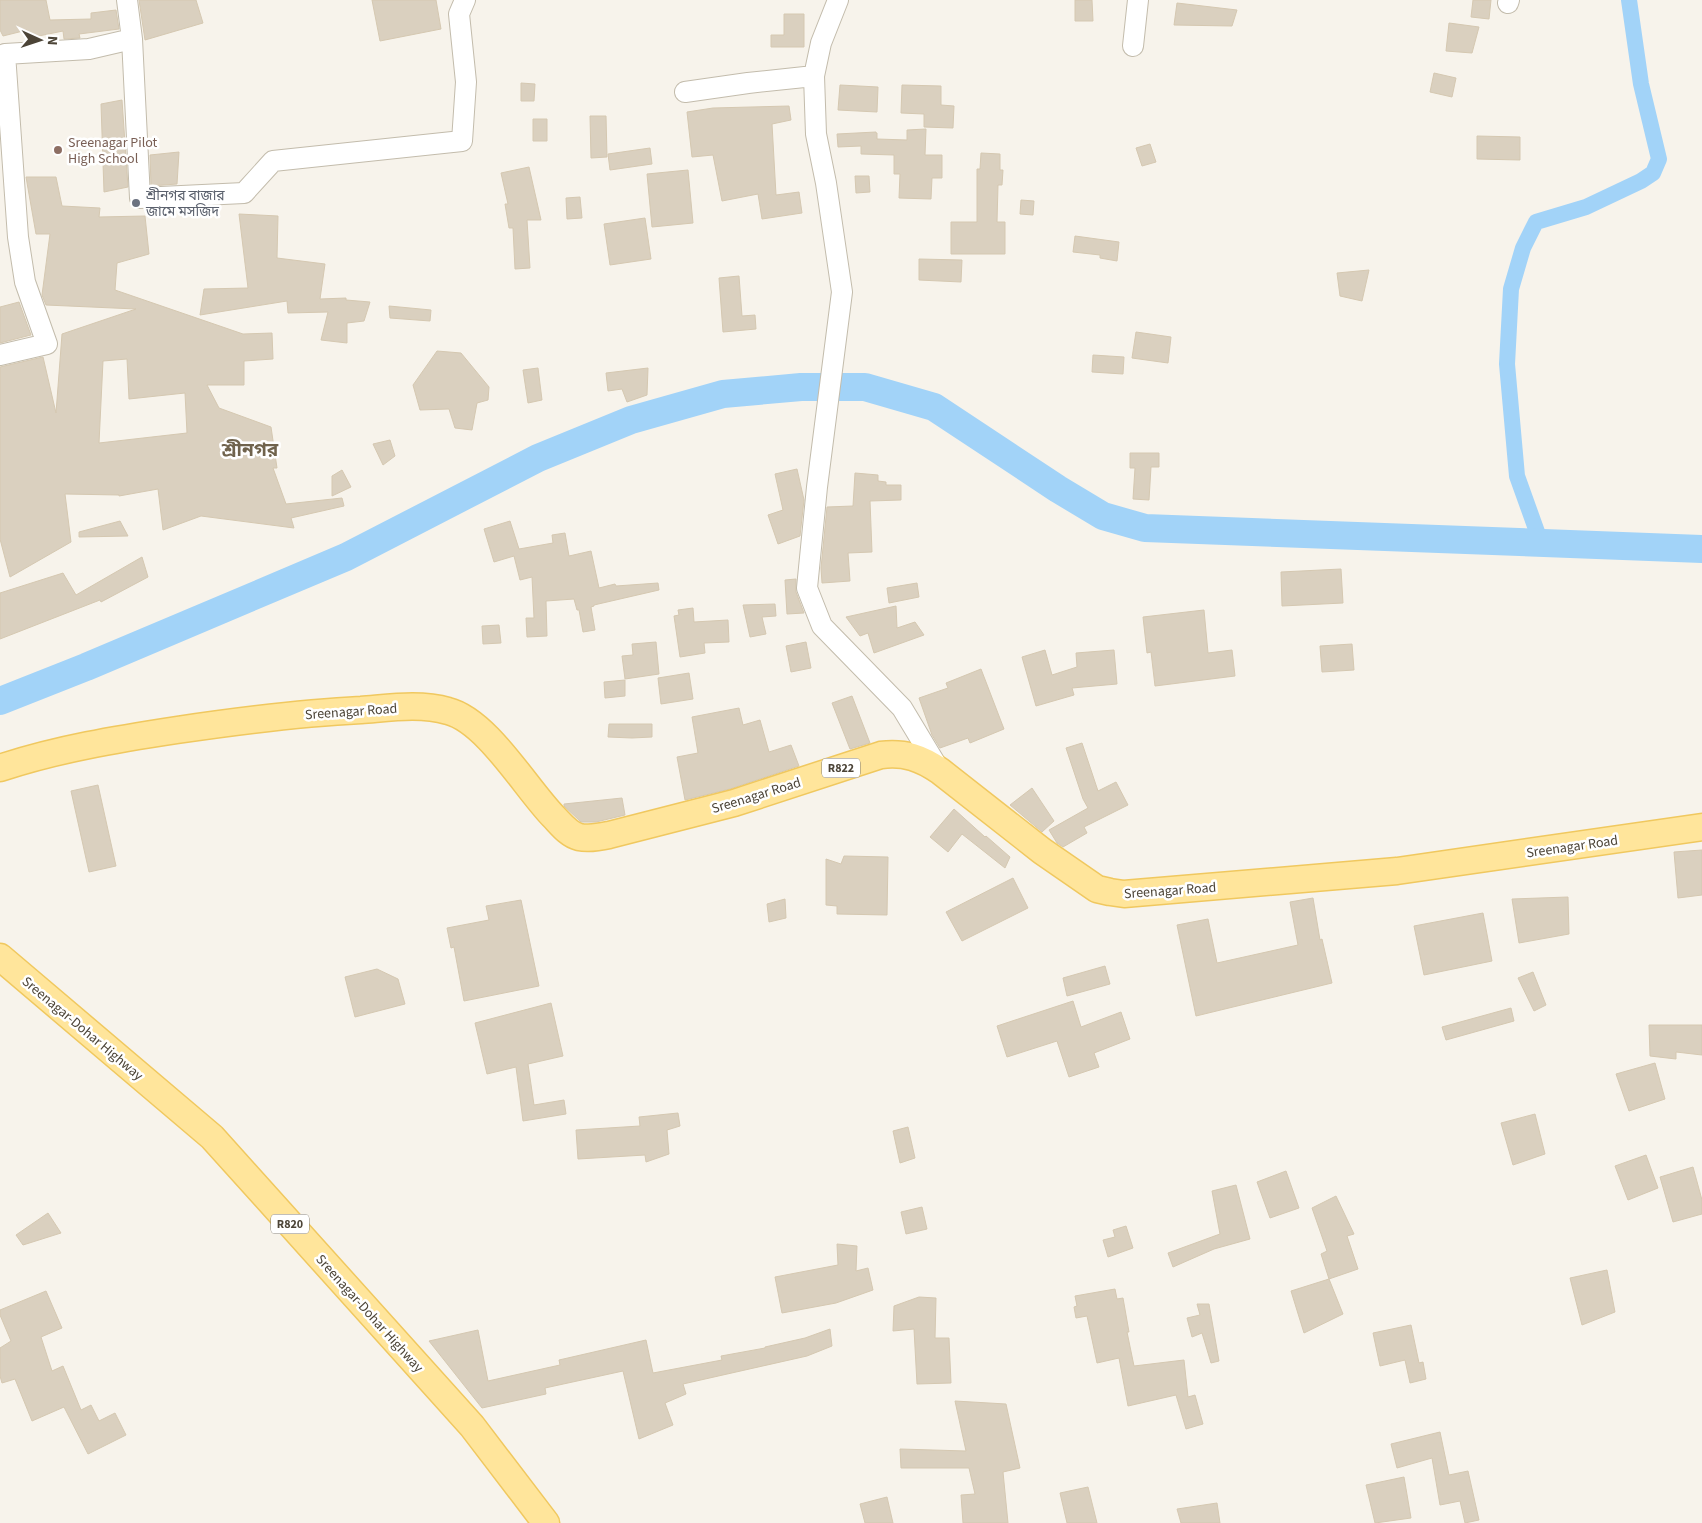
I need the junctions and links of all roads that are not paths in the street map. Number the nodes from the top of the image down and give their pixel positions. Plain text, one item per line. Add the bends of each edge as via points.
1 (127, 0) edge
2 (465, 0) edge
3 (838, 0) edge
4 (1138, 0) edge
5 (132, 39) junction
6 (1133, 46) dead end
7 (3, 48) edge
8 (814, 76) junction
9 (685, 92) dead end
10 (0, 355) edge
11 (0, 768) edge
12 (940, 771) junction
13 (1702, 827) edge
14 (0, 957) edge
15 (546, 1523) edge

1 - 5 street
2 - 5 street via 459,14 466,82 462,142 273,161 244,194 140,198
3 - 8 street via 821,43
4 - 6 street
5 - 7 street via 89,48
7 - 10 street via 18,237 25,282 47,344
8 - 9 street
8 - 12 street via 816,134 842,292 806,588 822,626 902,708
11 - 12 main road, Sreenagar Road / R822 via 27,759 123,739 227,723 322,712 426,707 448,710 464,717 492,742 568,832 593,838 734,803 881,755 910,755
12 - 13 main road, Sreenagar Road / R822 via 1097,889 1124,894 1397,871
14 - 15 main road, Sreenagar-Dohar Highway / R820 via 212,1137 472,1426

